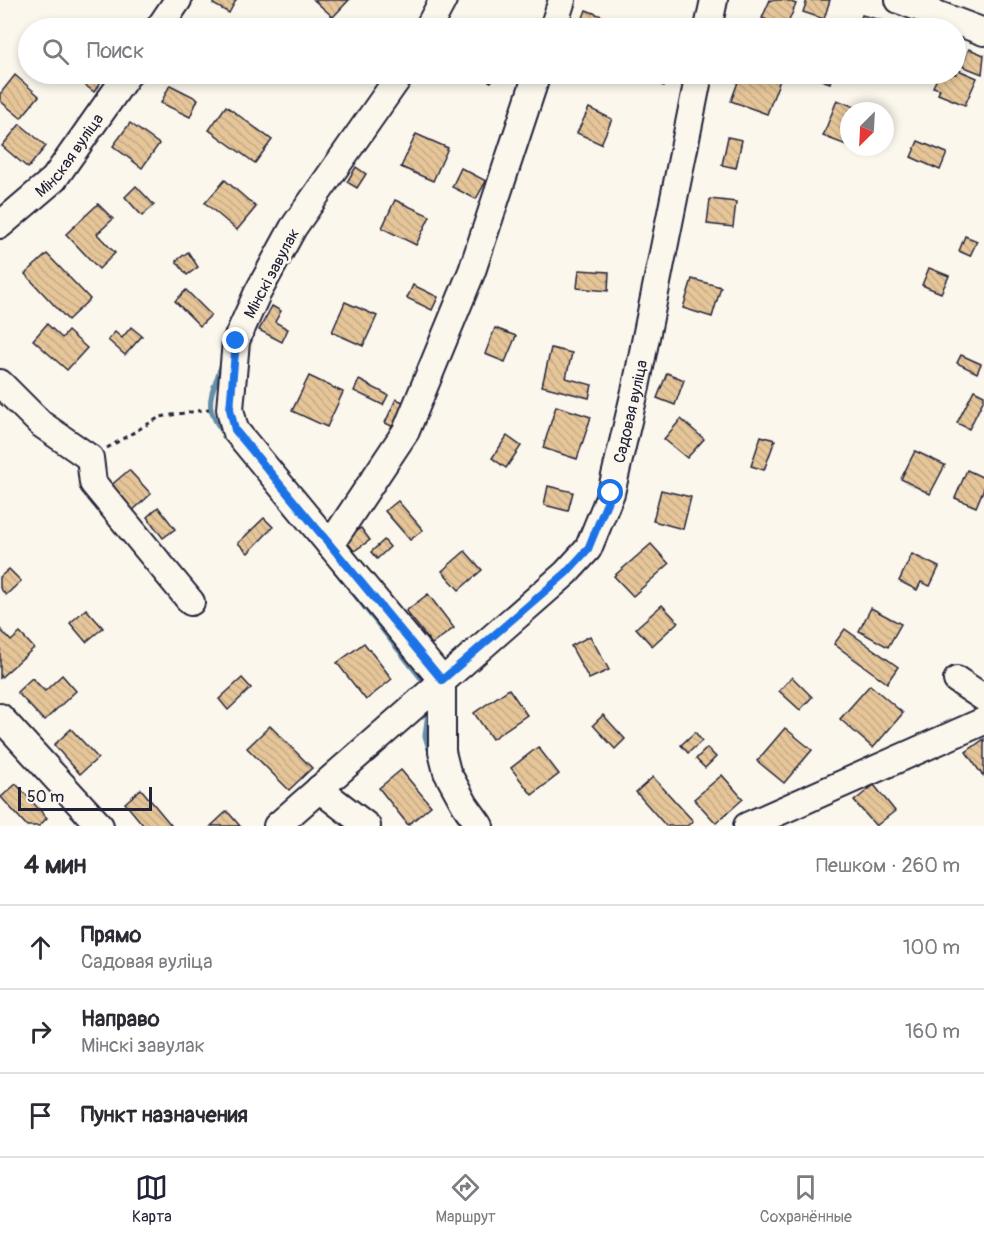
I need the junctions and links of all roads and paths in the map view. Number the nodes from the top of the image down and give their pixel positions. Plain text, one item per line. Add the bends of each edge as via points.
1 (178, 0) edge
2 (443, 0) edge
3 (562, 0) edge
4 (714, 0) edge
5 (899, 0) edge
6 (166, 18) edge
7 (433, 18) edge
8 (556, 18) edge
9 (710, 18) edge
10 (947, 18) edge
11 (966, 25) edge
12 (984, 32) edge
13 (121, 84) edge
14 (394, 84) edge
15 (534, 84) edge
16 (697, 84) edge
17 (0, 225) edge
18 (0, 383) edge
19 (230, 409) junction
20 (90, 458) junction
21 (330, 545) junction
22 (191, 602) dead end
23 (442, 680) junction
24 (957, 680) dead end
25 (984, 698) edge
26 (0, 717) edge
27 (984, 722) edge
28 (319, 789) junction
29 (100, 826) edge
30 (277, 826) edge
31 (367, 826) edge
32 (480, 826) edge
33 (747, 826) edge

1 - 6 street
2 - 7 street
3 - 8 street
4 - 9 street
5 - 10 street
11 - 12 street
13 - 17 street, Мінская вуліца via 54,179
14 - 19 street, Мінскі завулак via 293,228 257,294 236,341
15 - 21 street via 472,271 406,431
16 - 23 street, Садовая вуліца via 636,387 611,493 588,549 566,573
18 - 20 street via 41,424
19 - 20 path via 160,417
19 - 21 street, Мінскі завулак via 235,430
20 - 22 street via 93,483
21 - 23 street, Мінскі завулак
23 - 28 street, Садовая вуліца
23 - 32 street via 442,752 447,772
24 - 25 street
26 - 29 street
27 - 33 street
28 - 30 street, Садовая вуліца
28 - 31 street

